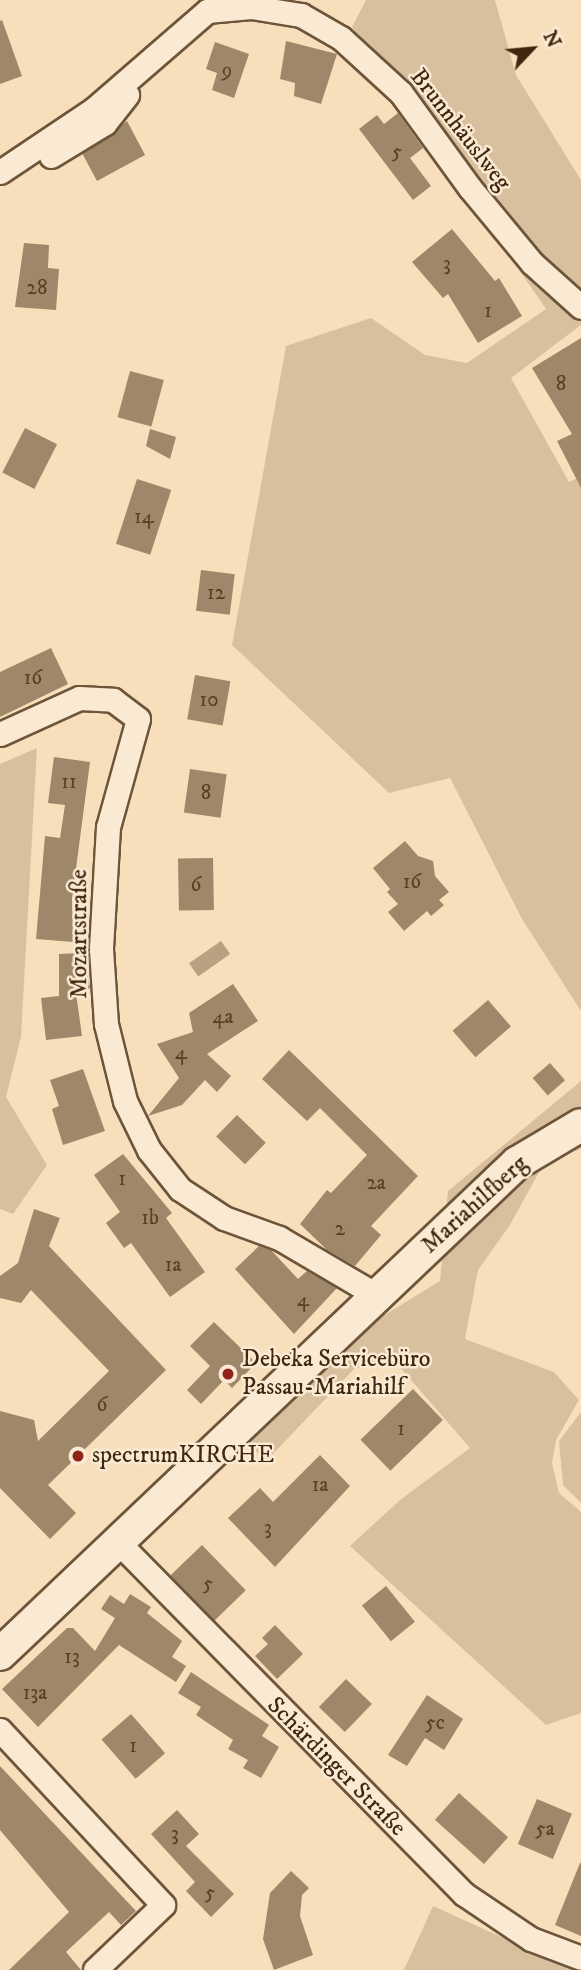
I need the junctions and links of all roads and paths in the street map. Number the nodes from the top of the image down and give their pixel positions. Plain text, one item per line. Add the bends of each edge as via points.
1 (169, 44) junction
2 (0, 172) edge
3 (0, 187) edge
4 (581, 307) edge
5 (0, 734) edge
6 (581, 1125) edge
7 (376, 1295) junction
8 (117, 1541) junction
9 (0, 1654) edge
10 (0, 1730) edge
11 (581, 1958) edge
12 (95, 1970) edge

1 - 2 street, Brunnhäuslweg via 94,109
1 - 3 street via 104,123
1 - 4 street, Brunnhäuslweg via 207,11 251,7 301,15 341,38 401,93 470,188 532,262
5 - 7 street, Mozartstraße via 79,698 113,700 138,719 108,827 101,949 106,1024 125,1101 149,1150 180,1189 224,1218 279,1238
6 - 7 main road, Mariahilfberg via 517,1163
7 - 8 main road
8 - 9 main road
8 - 11 street, Schärdinger Straße via 464,1894 531,1939
10 - 12 street via 163,1905

